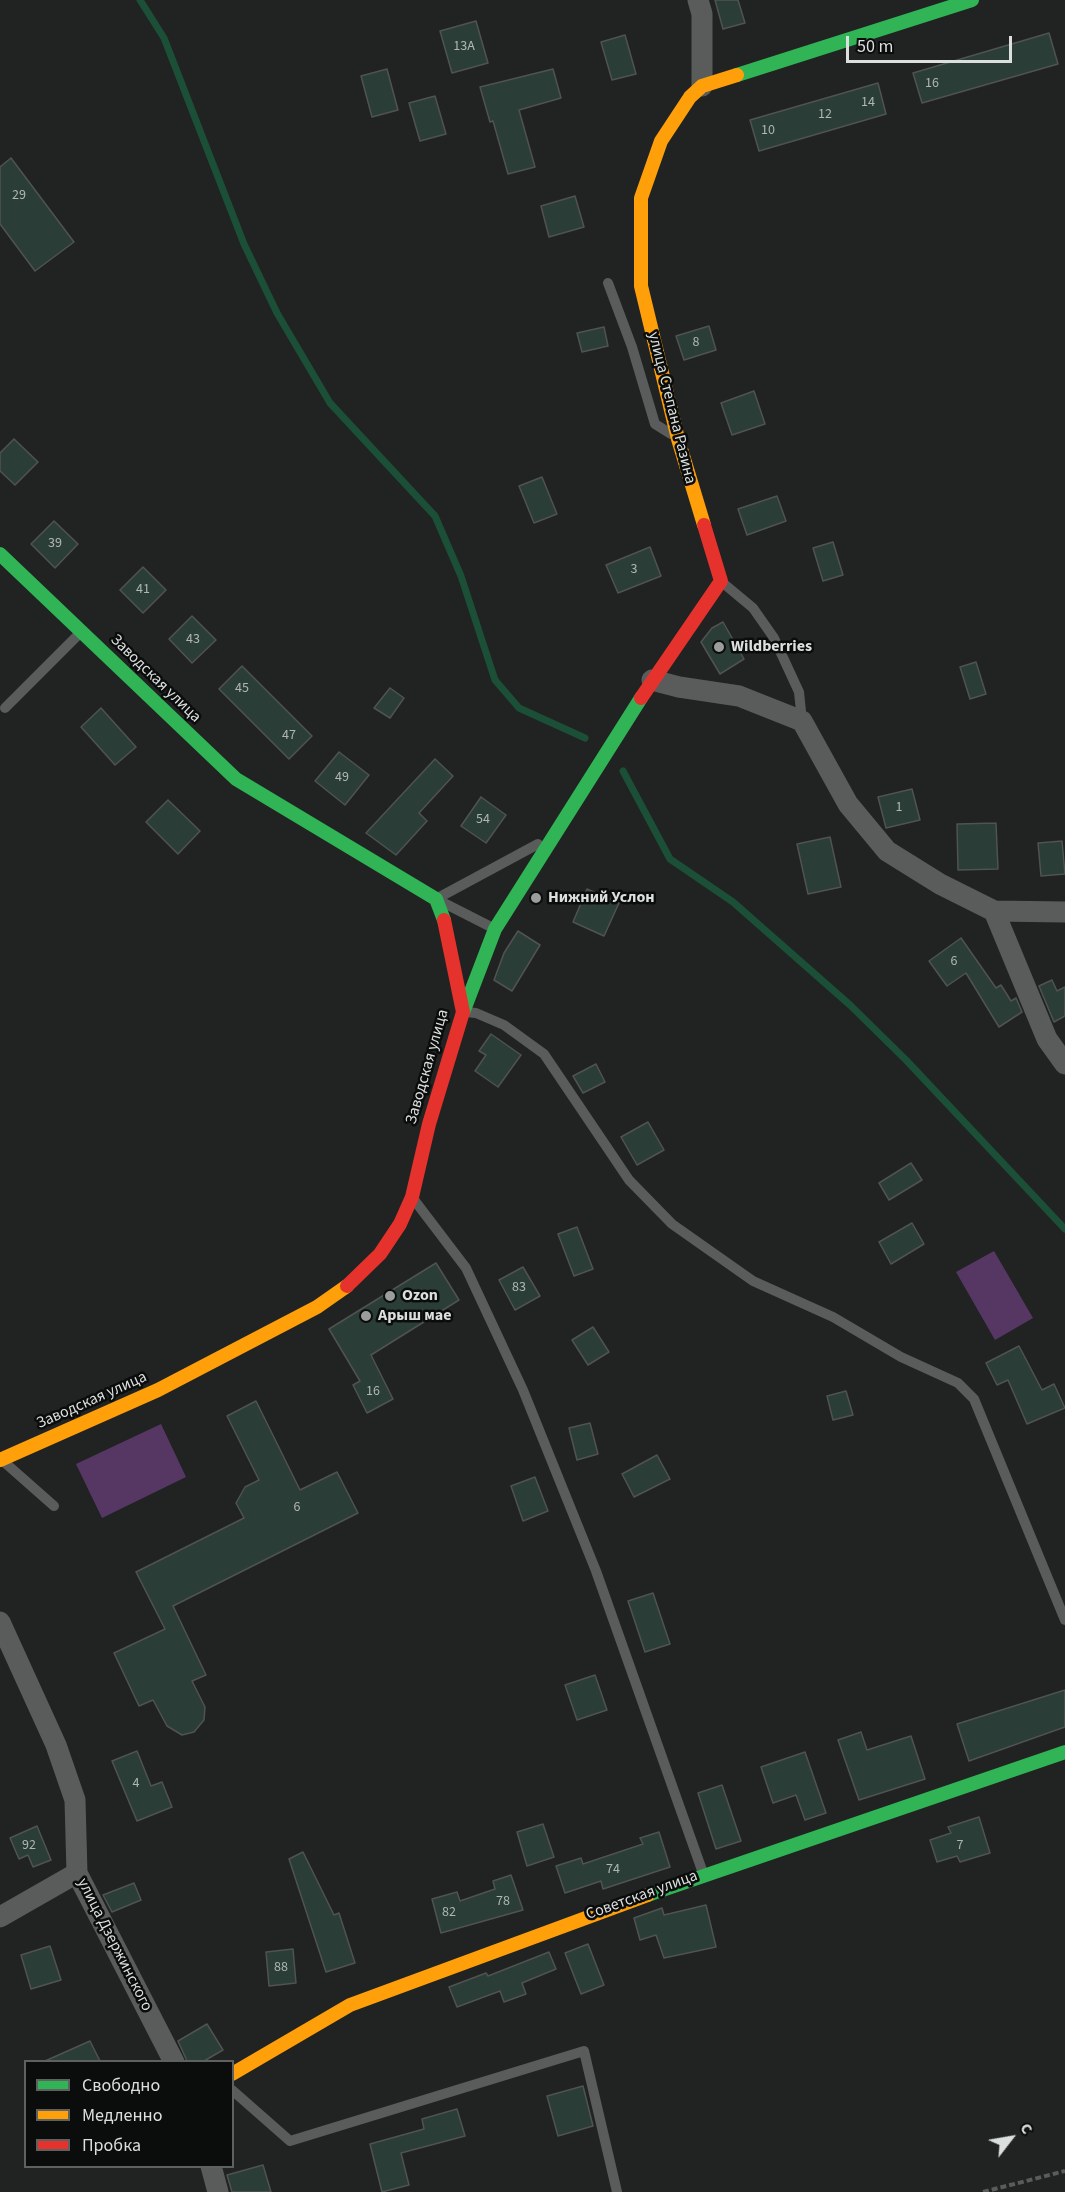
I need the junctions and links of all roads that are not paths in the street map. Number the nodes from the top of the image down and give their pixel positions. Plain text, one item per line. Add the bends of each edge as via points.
1 (698, 0) edge
2 (972, 0) edge
3 (702, 86) junction
4 (608, 283) dead end
5 (678, 439) junction
6 (0, 554) edge
7 (721, 581) junction
8 (82, 631) junction
9 (652, 680) junction
10 (5, 708) dead end
11 (802, 722) junction
12 (551, 837) junction
13 (436, 898) junction
14 (994, 911) junction
15 (1065, 912) edge
16 (495, 929) junction
17 (463, 1012) junction
18 (1065, 1064) edge
19 (412, 1197) junction
20 (1, 1460) edge
21 (54, 1506) dead end
22 (1065, 1620) edge
23 (0, 1622) edge
24 (1065, 1752) edge
25 (77, 1872) junction
26 (703, 1874) junction
27 (0, 1917) edge
28 (173, 2060) edge
29 (234, 2073) edge
30 (234, 2092) edge
31 (212, 2168) edge
32 (218, 2192) edge
33 (617, 2192) edge

1 - 3 street via 702,14
2 - 3 street
3 - 5 street, улица Степана Разина via 690,97 661,141 641,198 641,286
4 - 5 lane via 655,424
5 - 7 street, улица Степана Разина
6 - 8 street, Заводская улица
7 - 9 street
7 - 11 lane via 753,608 774,638 799,692
8 - 10 lane
8 - 13 street, Заводская улица via 236,779
9 - 11 street via 740,696
9 - 12 street
11 - 14 street via 848,804 887,851
12 - 13 lane
12 - 16 street
13 - 16 lane
13 - 17 street, Заводская улица via 450,938
14 - 15 street
14 - 18 street via 1047,1039
16 - 17 street
17 - 19 street, Заводская улица via 429,1124
17 - 22 lane via 504,1025 544,1054 628,1180 672,1224 753,1281 833,1317 901,1357 958,1383 974,1399
19 - 20 street, Заводская улица via 380,1254 355,1281 317,1307 158,1390
19 - 26 lane via 466,1268 523,1390 596,1571
20 - 21 lane
23 - 25 street, улица Дзержинского via 56,1745 75,1800
24 - 26 street, Советская улица
25 - 27 street
25 - 28 street, улица Дзержинского
26 - 29 street, Советская улица via 350,2005
30 - 33 lane via 290,2141 584,2051
31 - 32 street

